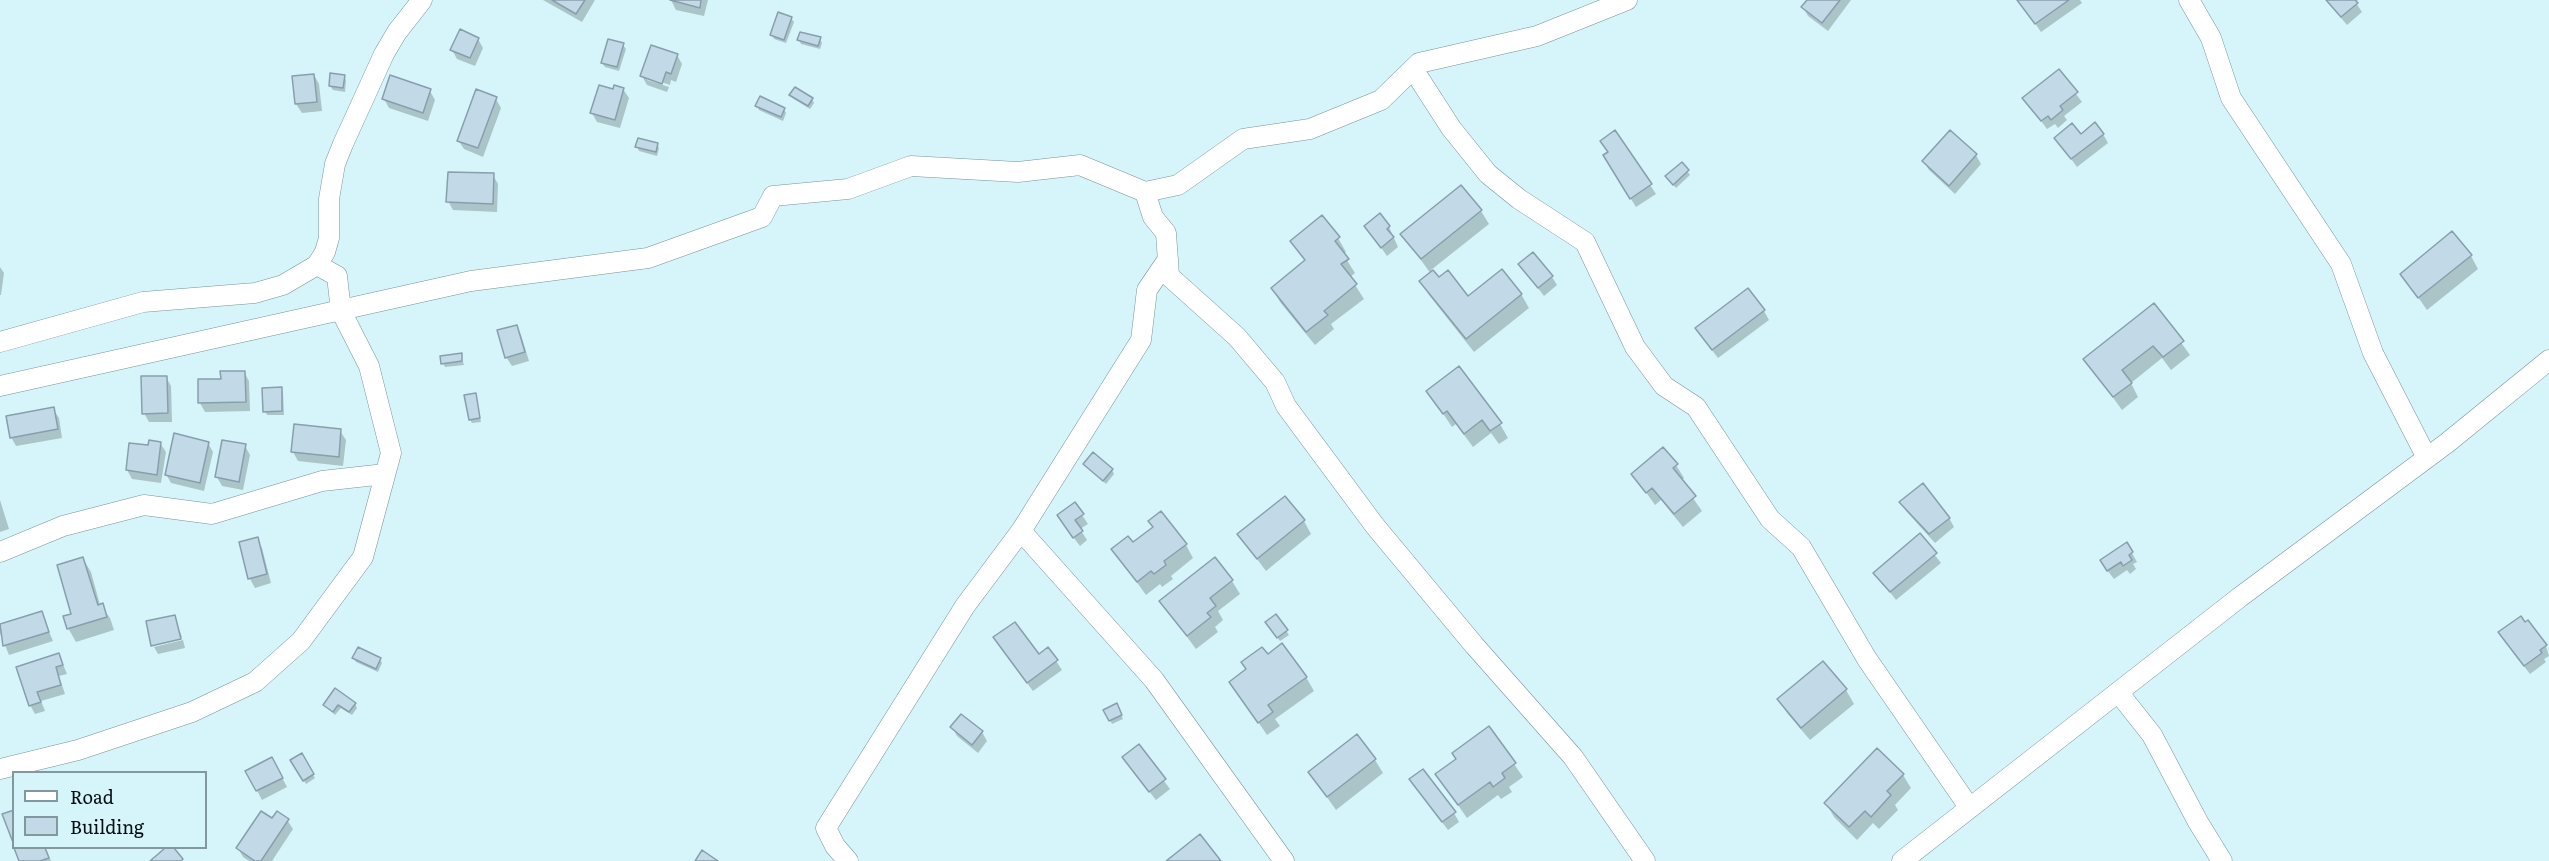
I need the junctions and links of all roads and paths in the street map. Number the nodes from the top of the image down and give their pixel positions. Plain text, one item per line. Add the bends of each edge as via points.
1 (422, 0) edge
2 (1627, 0) edge
3 (2189, 0) edge
4 (1413, 69) junction
5 (1145, 192) junction
6 (1167, 259) junction
7 (317, 265) junction
8 (341, 311) junction
9 (0, 342) edge
10 (2549, 360) edge
11 (0, 386) edge
12 (2427, 458) junction
13 (386, 474) junction
14 (1021, 531) junction
15 (0, 552) edge
16 (2118, 692) junction
17 (0, 769) edge
18 (1969, 807) junction
19 (848, 861) edge
20 (1284, 861) edge
21 (1645, 861) edge
22 (1902, 861) edge
23 (2222, 861) edge

1 - 7 street via 384,54 335,164 329,199 329,238
2 - 4 street via 1537,36 1419,63
3 - 12 street via 2211,38 2231,98 2341,264 2373,353
4 - 5 street via 1381,100 1310,129 1243,139 1178,185
4 - 18 street via 1451,128 1488,174 1585,242 1635,347 1664,386 1696,407 1770,519 1801,547 1867,659
5 - 6 street via 1153,217 1166,233
5 - 8 street via 1080,165 1018,172 911,166 848,189 773,196 762,217 648,258 471,281
6 - 14 street via 1147,290 1141,340
6 - 21 street via 1169,276 1237,337 1275,382 1286,406 1375,526 1573,757
7 - 8 street via 337,276
7 - 9 street via 283,285 255,293 143,302
8 - 11 street
8 - 13 street via 369,366 391,453
10 - 12 street
12 - 16 street
13 - 15 street via 322,481 212,514 144,505 63,526
13 - 17 street via 363,557 301,641 255,682 182,715 78,750
14 - 19 street via 965,606 826,828
14 - 20 street via 1154,680
16 - 18 street
16 - 23 street via 2152,735
18 - 22 street

